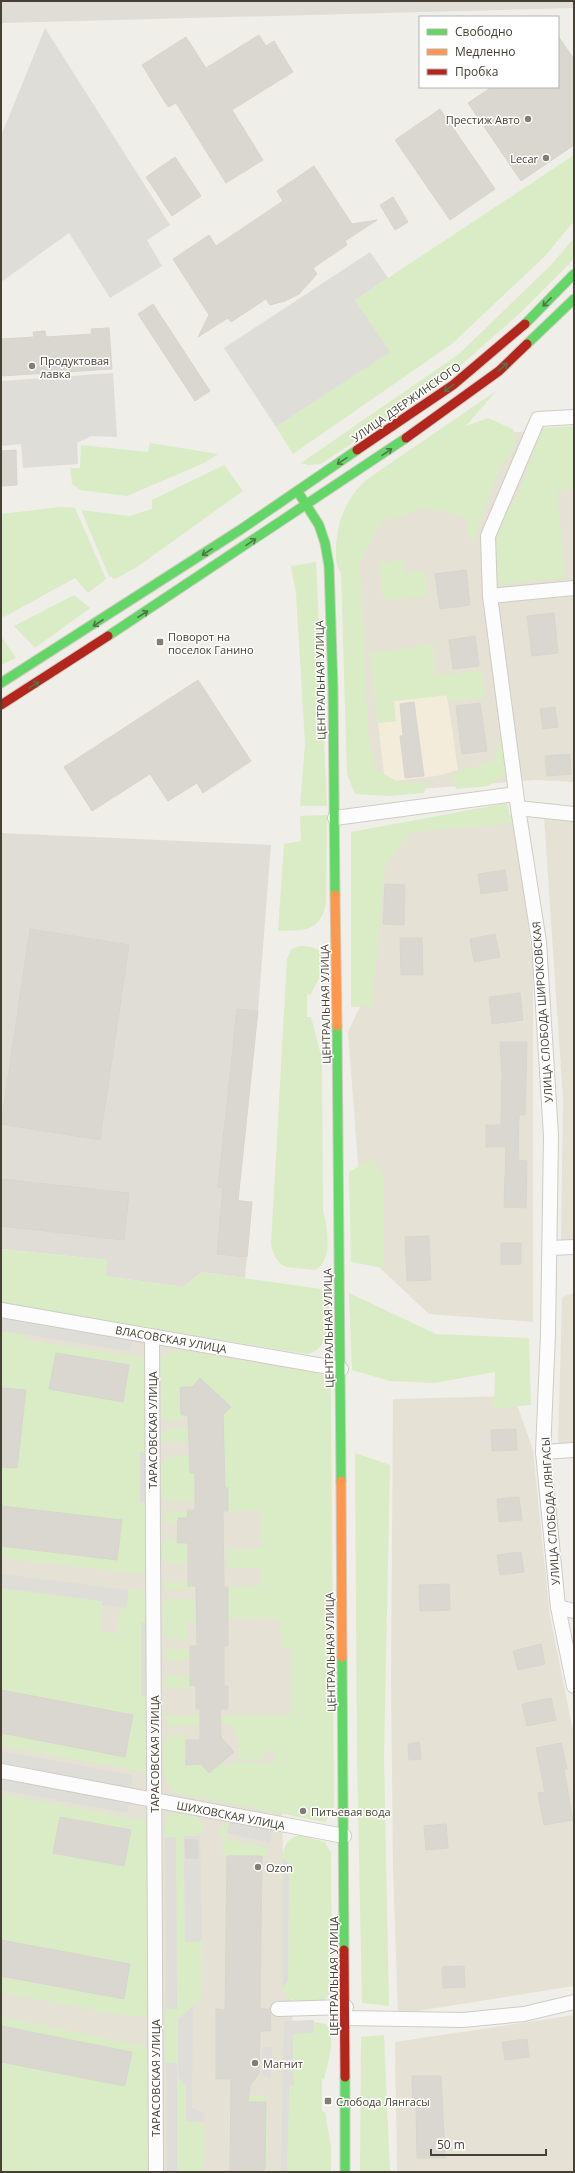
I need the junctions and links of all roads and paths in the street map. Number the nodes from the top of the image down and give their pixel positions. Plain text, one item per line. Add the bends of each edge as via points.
1 (574, 274) edge
2 (574, 299) edge
3 (574, 417) edge
4 (297, 491) junction
5 (307, 504) junction
6 (574, 588) edge
7 (490, 596) junction
8 (1, 683) edge
9 (1, 705) edge
10 (516, 794) junction
11 (518, 808) junction
12 (574, 814) edge
13 (335, 818) junction
14 (574, 1247) edge
15 (550, 1248) junction
16 (1, 1310) edge
17 (548, 1334) joint
18 (152, 1336) junction
19 (341, 1369) junction
20 (574, 1450) edge
21 (543, 1452) junction
22 (558, 1607) junction
23 (574, 1611) edge
24 (574, 1686) edge
25 (1, 1771) edge
26 (154, 1801) junction
27 (344, 1836) junction
28 (574, 2002) edge
29 (278, 2009) dead end
30 (346, 2012) junction
31 (156, 2172) edge
32 (345, 2172) edge

1 -> 4 main road, УЛИЦА ДЗЕРЖИНСКОГО via 526,323 453,385
5 -> 2 main road via 384,454 499,370
3 - 7 street, УЛИЦА СЛОБОДА ШИРОКОВСКАЯ via 538,419 488,536
4 - 5 main road, ЦЕНТРАЛЬНАЯ УЛИЦА
4 -> 8 main road, УЛИЦА ДЗЕРЖИНСКОГО via 161,582
9 -> 5 main road
5 - 13 main road, ЦЕНТРАЛЬНАЯ УЛИЦА via 320,525 329,566
6 - 7 street
7 - 10 street, УЛИЦА СЛОБОДА ШИРОКОВСКАЯ
10 - 11 street, УЛИЦА СЛОБОДА ШИРОКОВСКАЯ
10 - 13 street
11 - 12 street
11 - 15 street, УЛИЦА СЛОБОДА ШИРОКОВСКАЯ via 539,942 551,1136
13 - 19 main road, ЦЕНТРАЛЬНАЯ УЛИЦА
14 - 15 street
15 - 17 street, УЛИЦА СЛОБОДА ШИРОКОВСКАЯ
16 - 18 street, ВЛАСОВСКАЯ УЛИЦА
17 - 21 street, УЛИЦА СЛОБОДА ЛЯНГАСЫ
18 - 19 street, ВЛАСОВСКАЯ УЛИЦА
18 - 26 street, ТАРАСОВСКАЯ УЛИЦА
19 - 27 main road, ЦЕНТРАЛЬНАЯ УЛИЦА
20 - 21 street
21 - 22 street, УЛИЦА СЛОБОДА ЛЯНГАСЫ
22 - 23 street
22 - 24 street, УЛИЦА СЛОБОДА ЛЯНГАСЫ
25 - 26 street, ШИХОВСКАЯ УЛИЦА
26 - 27 street, ШИХОВСКАЯ УЛИЦА
26 - 31 street, ТАРАСОВСКАЯ УЛИЦА
27 - 30 main road, ЦЕНТРАЛЬНАЯ УЛИЦА
28 - 30 street via 524,2014 463,2020
29 - 30 street
30 - 32 main road, ЦЕНТРАЛЬНАЯ УЛИЦА

